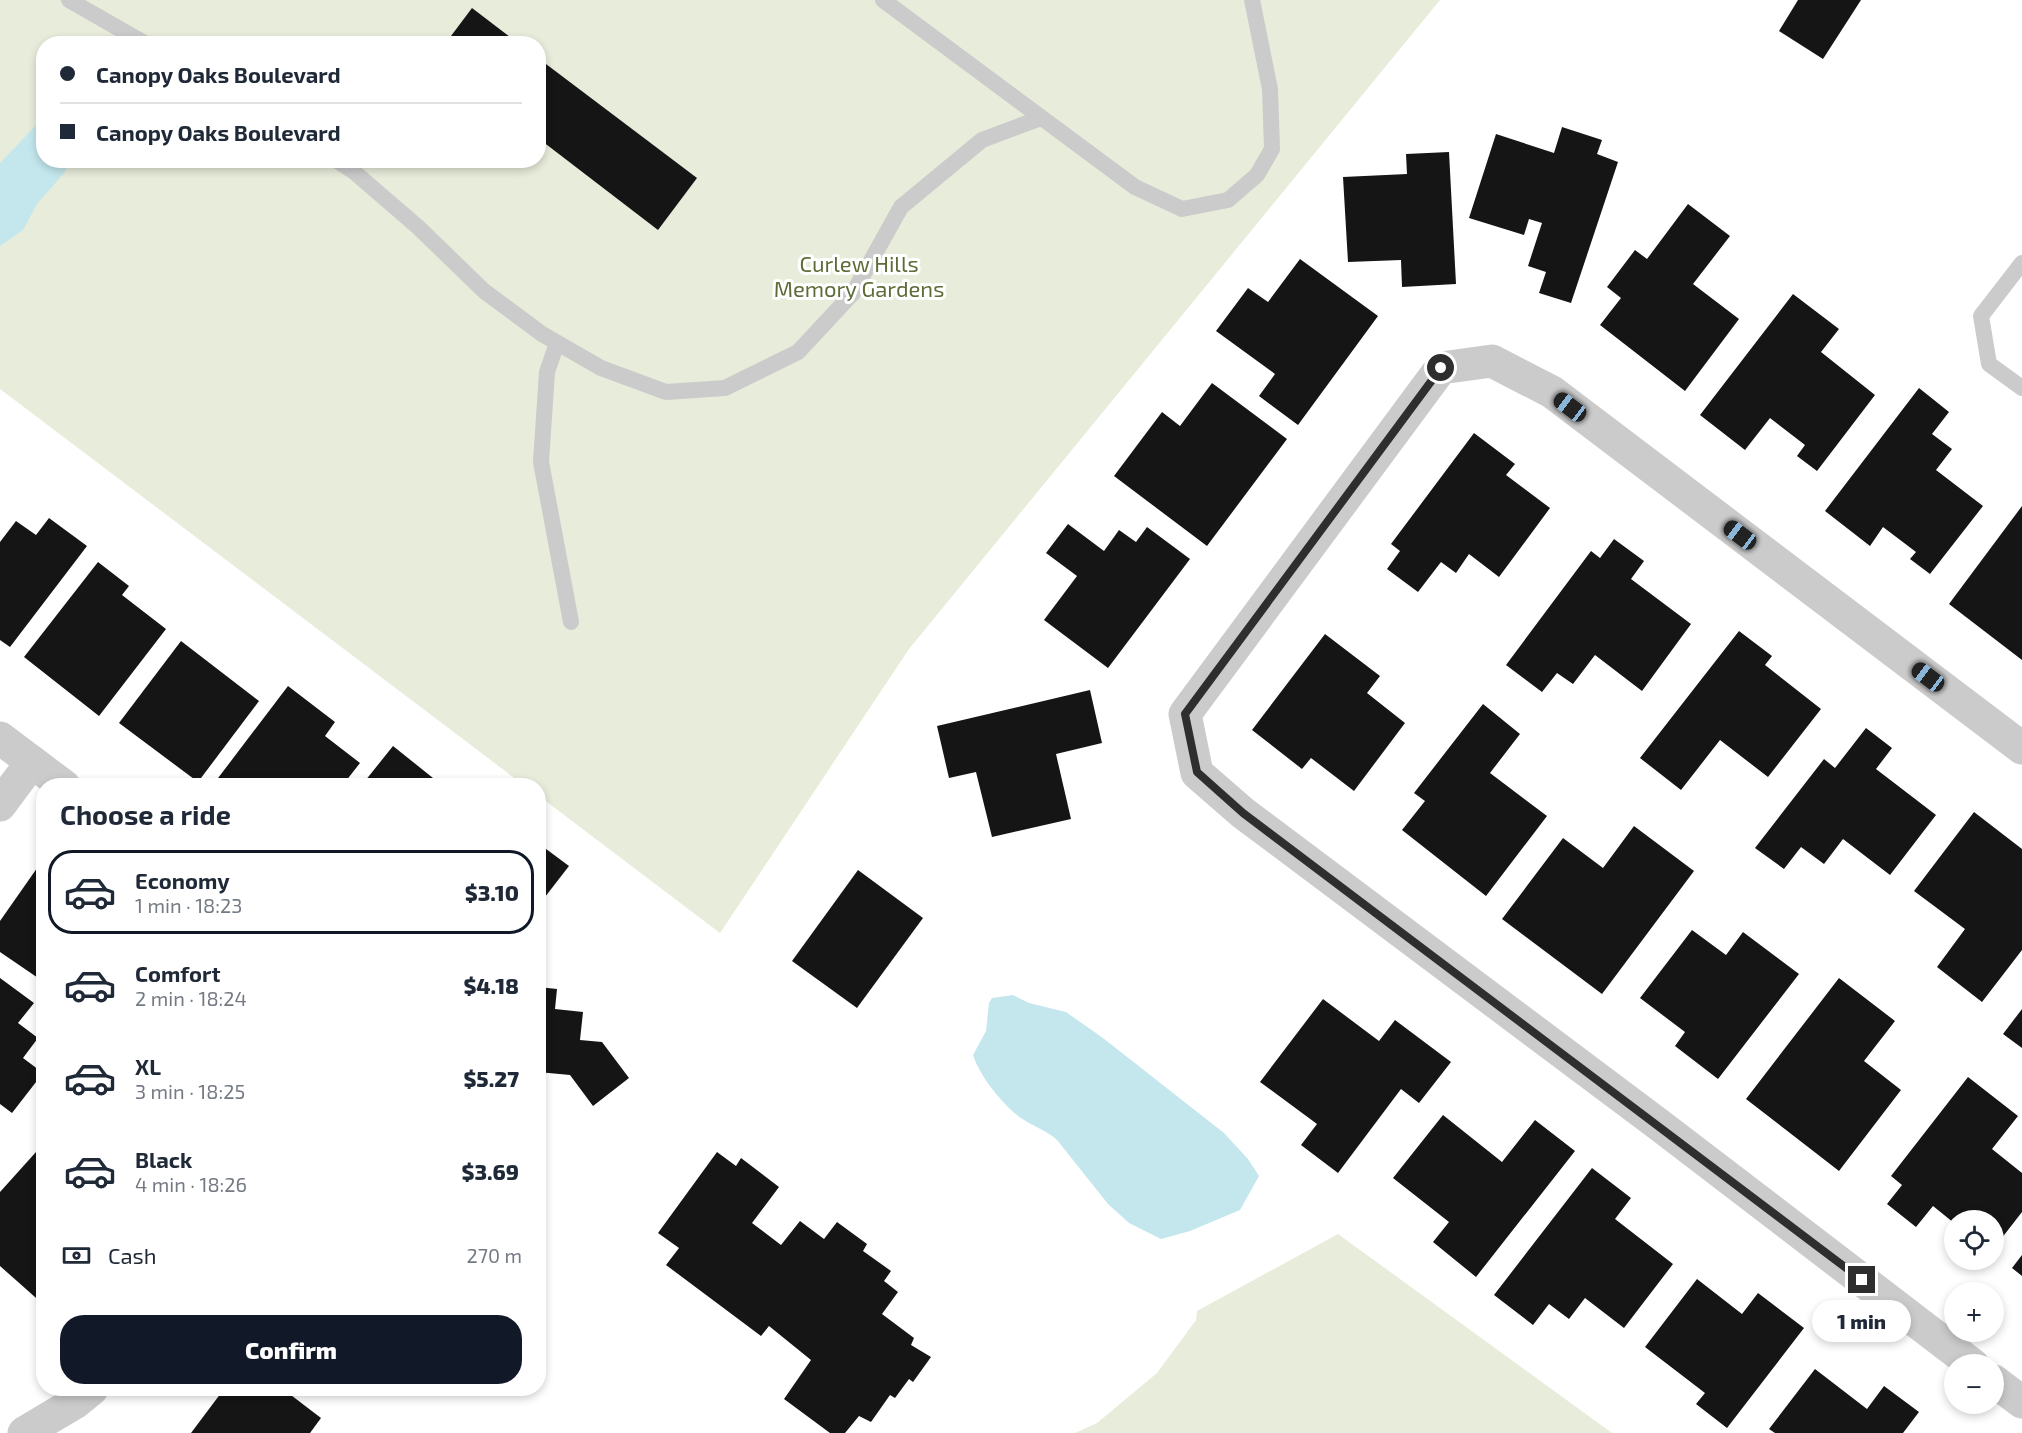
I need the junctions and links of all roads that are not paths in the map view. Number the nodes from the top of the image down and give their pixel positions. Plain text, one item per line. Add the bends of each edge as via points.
1 (69, 0) edge
2 (883, 0) edge
3 (1252, 0) edge
4 (132, 36) edge
5 (1041, 118) junction
6 (348, 168) edge
7 (2022, 263) edge
8 (557, 343) junction
9 (2022, 388) edge
10 (572, 622) dead end
11 (0, 738) edge
12 (2022, 748) edge
13 (32, 762) junction
14 (53, 778) edge
15 (0, 805) edge
16 (1959, 1354) edge
17 (2004, 1388) edge
18 (83, 1396) edge
19 (2022, 1402) edge
20 (24, 1433) edge

1 - 4 lane
2 - 5 lane
3 - 5 lane via 1270,89 1272,149 1257,175 1228,200 1182,209 1135,187
5 - 8 lane via 982,140 901,207 853,293 798,352 725,388 666,392 601,368
6 - 8 lane via 418,226 484,291
7 - 9 lane via 1981,316 1989,364
8 - 10 lane via 547,372 541,462
11 - 13 street
12 - 16 street via 1552,392 1492,361 1441,368 1185,714 1197,772 1243,813
13 - 14 street
13 - 15 street
17 - 19 street
18 - 20 street

